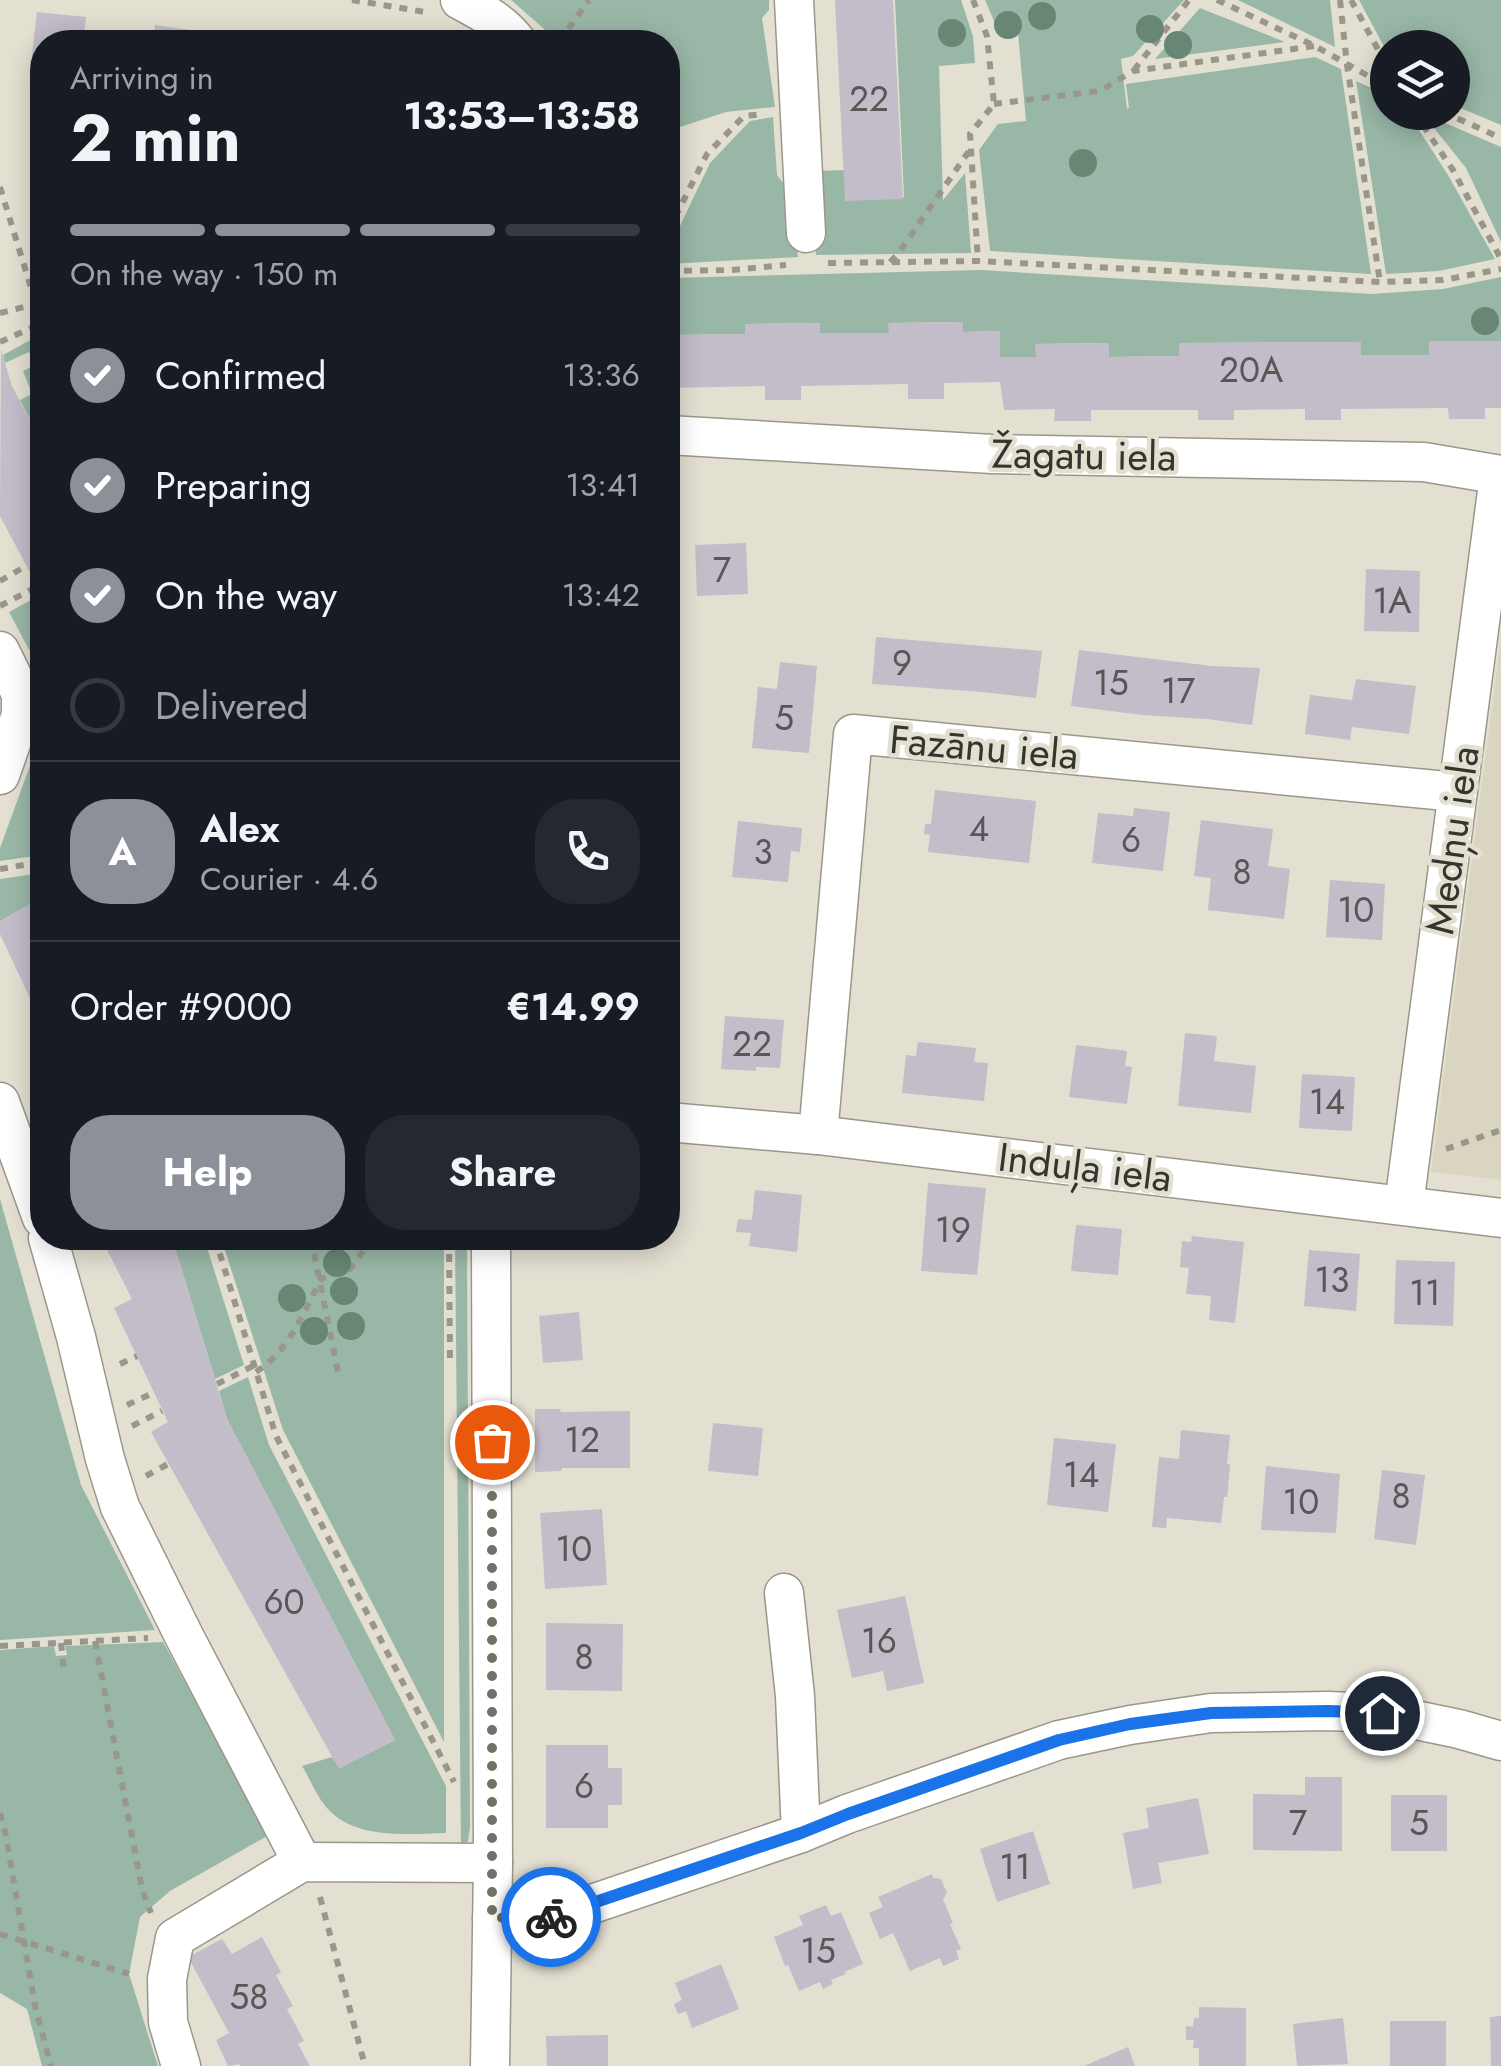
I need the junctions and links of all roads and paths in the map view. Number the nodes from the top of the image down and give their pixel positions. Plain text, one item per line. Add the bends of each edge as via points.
1 (352, 0) edge
2 (589, 0) edge
3 (794, 0) edge
4 (974, 0) edge
5 (1189, 0) edge
6 (1217, 0) edge
7 (1340, 0) edge
8 (1351, 0) edge
9 (449, 7) edge
10 (506, 30) edge
11 (568, 30) edge
12 (1370, 35) edge
13 (1314, 46) junction
14 (1347, 64) junction
15 (1134, 70) junction
16 (1370, 77) edge
17 (994, 104) junction
18 (800, 110) junction
19 (1470, 124) edge
20 (1426, 130) edge
21 (1501, 138) edge
22 (970, 150) junction
23 (0, 187) edge
24 (680, 207) edge
25 (806, 254) junction
26 (978, 260) junction
27 (1501, 260) edge
28 (890, 262) junction
29 (1501, 268) edge
30 (680, 271) edge
31 (1380, 282) junction
32 (30, 284) edge
33 (30, 306) edge
34 (0, 313) edge
35 (30, 330) edge
36 (0, 342) edge
37 (680, 435) edge
38 (1500, 475) edge
39 (26, 566) dead end
40 (0, 581) edge
41 (30, 590) edge
42 (0, 606) edge
43 (0, 650) edge
44 (0, 775) edge
45 (1457, 792) junction
46 (30, 864) edge
47 (0, 869) edge
48 (0, 1102) edge
49 (680, 1123) edge
50 (1501, 1130) edge
51 (818, 1135) junction
52 (1410, 1159) junction
53 (30, 1185) edge
54 (1404, 1206) junction
55 (1501, 1218) edge
56 (51, 1250) edge
57 (219, 1250) edge
58 (313, 1250) edge
59 (364, 1250) edge
60 (490, 1250) edge
61 (321, 1279) junction
62 (254, 1369) junction
63 (339, 1377) dead end
64 (217, 1384) dead end
65 (162, 1411) dead end
66 (118, 1433) dead end
67 (784, 1593) dead end
68 (184, 1636) junction
69 (95, 1642) junction
70 (61, 1643) junction
71 (0, 1646) edge
72 (64, 1670) dead end
73 (1501, 1741) edge
74 (454, 1782) dead end
75 (0, 1814) edge
76 (801, 1833) junction
77 (314, 1862) junction
78 (493, 1863) junction
79 (152, 1915) dead end
80 (492, 1918) junction
81 (0, 1934) edge
82 (24, 1942) junction
83 (129, 1974) dead end
84 (50, 2066) edge
85 (182, 2066) edge
86 (365, 2066) edge
87 (490, 2066) edge

1 - 9 path
2 - 11 path
3 - 18 street
4 - 17 path via 988,36
5 - 15 path
6 - 13 path
7 - 14 path
8 - 12 path
9 - 10 street via 484,12
13 - 14 path
13 - 15 path
14 - 16 path
14 - 31 path
15 - 17 path via 1100,91
17 - 22 path via 970,134
18 - 24 path via 744,116 707,154
18 - 25 street
19 - 21 path
20 - 27 path
22 - 26 path
22 - 28 path
23 - 32 path
25 - 28 path
25 - 30 path via 732,270
26 - 28 path
26 - 31 path
29 - 31 path via 1443,280
33 - 34 path
35 - 36 path
37 - 38 street, Žagatu iela via 992,454 1424,462
38 - 45 street, Medņu iela
39 - 40 path
41 - 42 path
43 - 44 street via 21,694 21,715
45 - 51 street, Fazānu iela via 853,734
45 - 52 street, Medņu iela
46 - 47 path
48 - 53 street
49 - 51 street, Induļa iela
50 - 52 path
51 - 54 street, Induļa iela
52 - 54 street, Medņu iela
54 - 55 street, Induļa iela
56 - 68 street via 120,1507
57 - 62 path
58 - 61 path
59 - 61 path via 350,1268
60 - 78 street
61 - 62 path via 288,1340
61 - 63 path
62 - 64 path
62 - 74 path via 276,1436
65 - 66 path
67 - 76 street
68 - 69 path
68 - 77 street
69 - 70 path
69 - 79 path
70 - 71 path
70 - 72 path
73 - 76 street via 1382,1713 1211,1713 1059,1740
75 - 82 path
76 - 80 street via 554,1917
77 - 78 street
77 - 85 street via 176,1938 167,1979 168,2022
77 - 86 path
78 - 80 street
80 - 87 street
81 - 82 path
82 - 83 path
82 - 84 path

